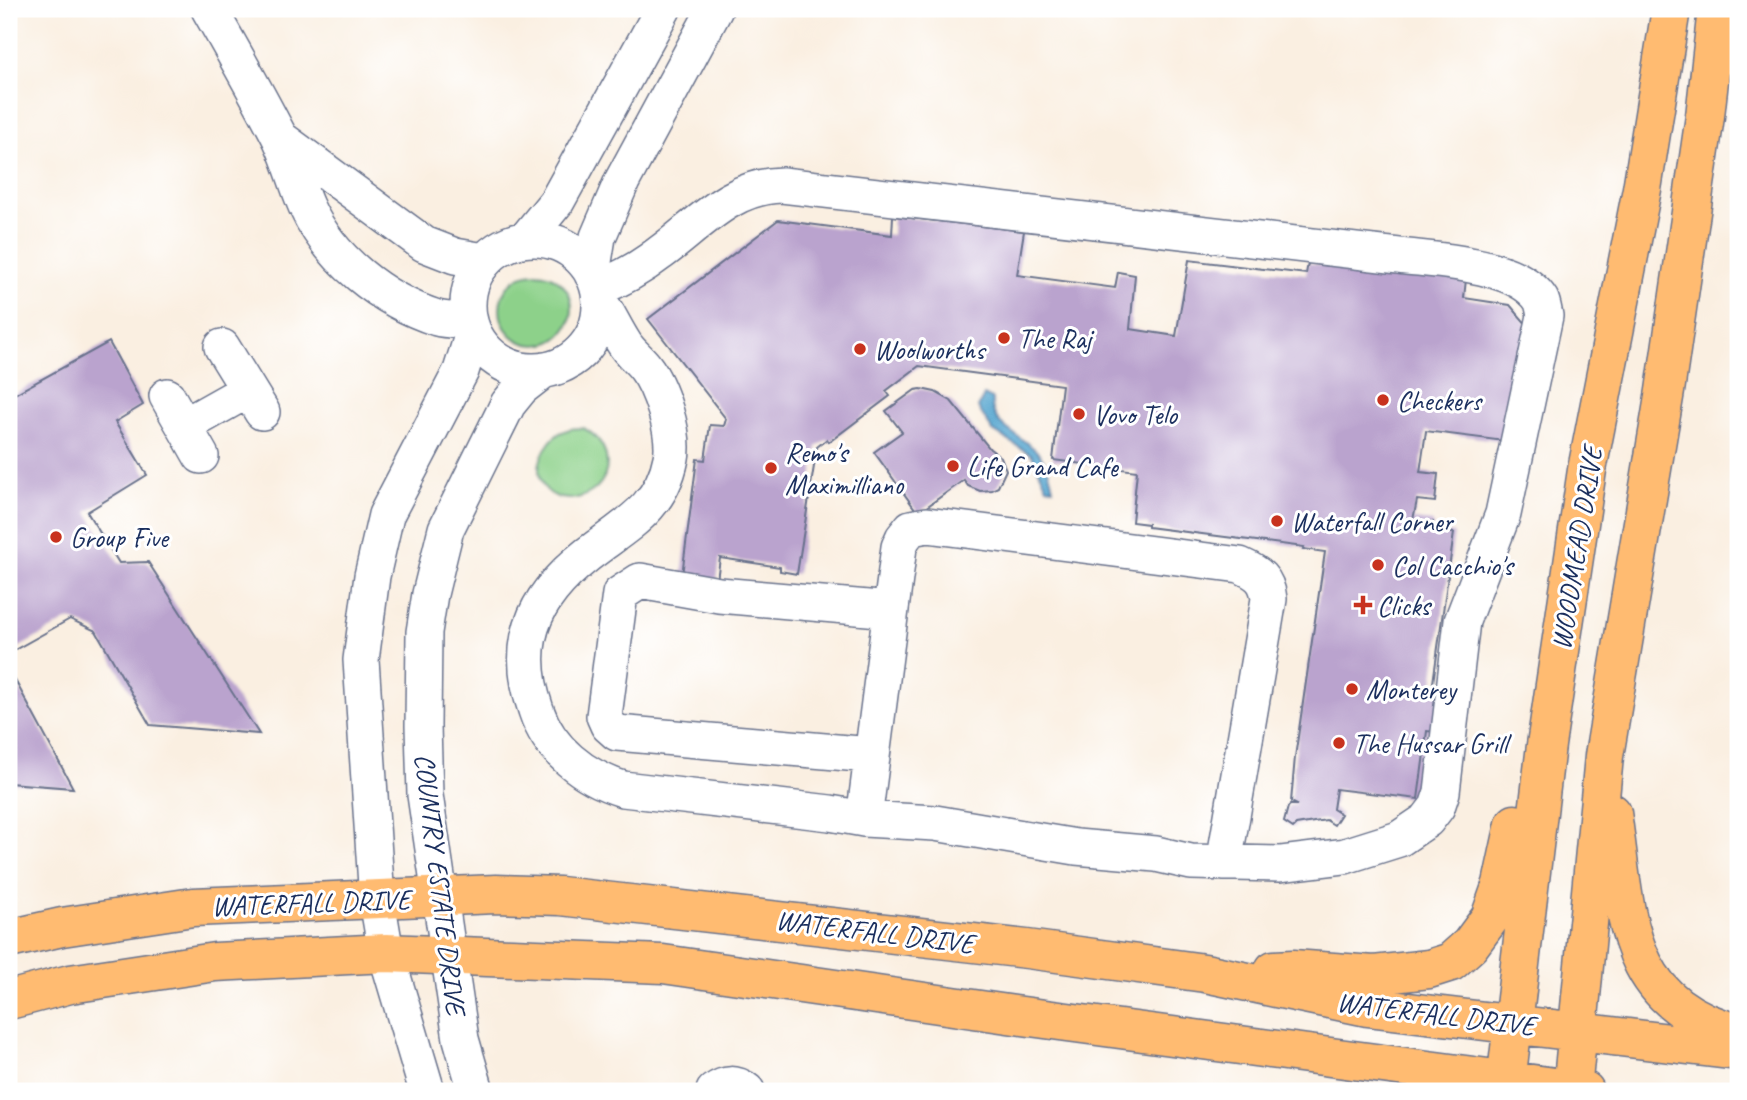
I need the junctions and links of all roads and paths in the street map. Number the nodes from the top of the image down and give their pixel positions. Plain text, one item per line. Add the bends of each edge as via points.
1 (209, 9) edge
2 (663, 9) edge
3 (715, 9) edge
4 (1671, 9) edge
5 (1717, 9) edge
6 (301, 166) junction
7 (526, 239) junction
8 (480, 267) junction
9 (596, 288) junction
10 (460, 324) junction
11 (222, 347) dead end
12 (556, 366) junction
13 (656, 384) junction
14 (167, 396) dead end
15 (891, 610) junction
16 (1546, 745) junction
17 (871, 755) junction
18 (1604, 756) junction
19 (864, 819) junction
20 (1223, 863) junction
21 (441, 896) junction
22 (377, 900) junction
23 (9, 939) edge
24 (386, 953) junction
25 (449, 956) junction
26 (1205, 974) junction
27 (9, 1000) edge
28 (1515, 1023) junction
29 (1577, 1031) junction
30 (1738, 1033) edge
31 (1275, 1049) junction
32 (1738, 1051) edge
33 (1506, 1086) edge
34 (427, 1091) edge
35 (476, 1091) edge
36 (713, 1091) edge
37 (747, 1091) edge
38 (1399, 1091) edge
39 (1577, 1091) edge

1 - 6 street via 280,138
2 - 7 street via 557,201
3 - 9 street via 622,181 598,237
4 - 16 main road, WOODMEAD DRIVE via 1642,189 1587,470
5 - 18 main road via 1667,377
6 - 8 street via 412,260 434,269
6 - 10 street via 307,207 344,261 390,295
7 - 8 street via 509,243
7 - 9 street via 564,246 580,258
8 - 10 street
9 - 12 street via 598,319 592,336 582,350
9 - 13 street via 625,345
9 - 20 street via 634,271 734,196 766,185 782,185 1488,268 1532,291 1545,316 1503,514 1462,621 1437,807 1427,820 1399,839 1345,856 1280,864
10 - 12 street via 502,363 522,370
10 - 22 street, COUNTRY ESTATE DRIVE via 461,371 386,515 372,576 360,660
11 - 14 street via 255,401 192,441
12 - 13 street via 584,356 603,358
12 - 21 street, COUNTRY ESTATE DRIVE via 521,388 508,404 446,529 429,594 424,632 425,795
13 - 19 street via 671,433 671,457 661,485 639,517 562,578 533,618 529,690 539,720 556,748 578,767 623,789
15 - 17 street
15 - 17 street via 719,594 640,581 620,594 604,716 617,733
15 - 20 street via 899,547 911,528 927,525 1240,565 1257,573 1268,584 1269,599
16 - 26 main road via 1514,828 1490,918 1451,962 1374,975 1293,969
16 - 28 main road, WOODMEAD DRIVE
17 - 19 street
18 - 29 main road
18 - 30 main road via 1633,942 1651,978 1680,1008 1716,1028
19 - 20 street via 935,823 1076,847
21 - 22 main road, WATERFALL DRIVE
21 - 25 street, COUNTRY ESTATE DRIVE
21 - 26 main road, WATERFALL DRIVE via 560,896 673,907
22 - 23 main road, WATERFALL DRIVE via 192,907
22 - 24 street, COUNTRY ESTATE DRIVE
24 - 25 main road, WATERFALL DRIVE
24 - 27 main road, WATERFALL DRIVE via 173,967 70,984
24 - 34 street, COUNTRY ESTATE DRIVE
25 - 31 main road, WATERFALL DRIVE via 663,964
25 - 35 street, COUNTRY ESTATE DRIVE via 461,1039
26 - 28 main road, WATERFALL DRIVE via 1367,1007
28 - 29 main road, WATERFALL DRIVE
28 - 33 main road, WOODMEAD DRIVE
29 - 32 main road, WATERFALL DRIVE
29 - 39 main road
31 - 33 main road, WATERFALL DRIVE
31 - 38 main road via 1362,1074
33 - 39 main road, WATERFALL DRIVE
36 - 37 street via 728,1084

